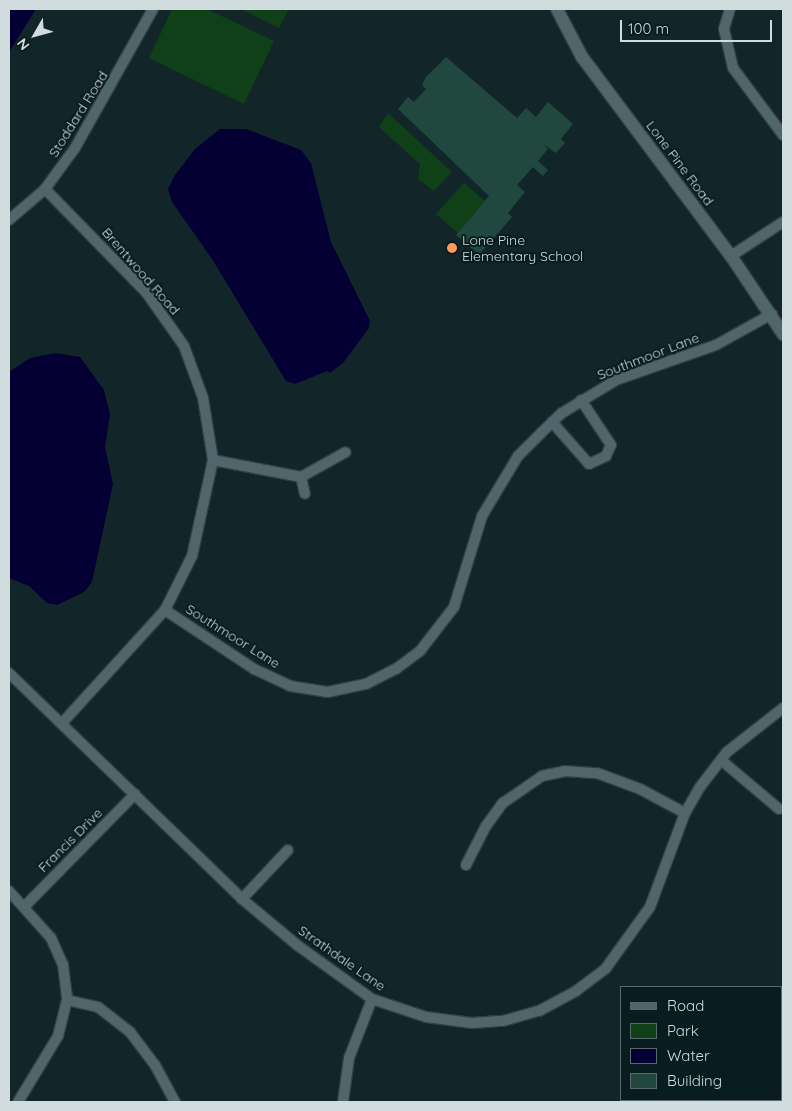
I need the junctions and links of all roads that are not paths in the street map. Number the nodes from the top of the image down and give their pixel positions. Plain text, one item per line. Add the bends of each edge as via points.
1 (153, 9) edge
2 (557, 9) edge
3 (730, 9) edge
4 (783, 135) edge
5 (45, 189) junction
6 (9, 220) edge
7 (783, 222) edge
8 (731, 256) junction
9 (772, 314) junction
10 (783, 334) edge
11 (581, 400) junction
12 (552, 422) junction
13 (346, 452) dead end
14 (213, 460) junction
15 (301, 477) junction
16 (305, 494) dead end
17 (166, 610) junction
18 (9, 673) edge
19 (783, 708) edge
20 (63, 722) junction
21 (721, 760) junction
22 (135, 794) junction
23 (779, 808) dead end
24 (685, 813) junction
25 (288, 850) dead end
26 (466, 865) dead end
27 (9, 891) edge
28 (242, 898) junction
29 (25, 906) junction
30 (372, 998) junction
31 (67, 1000) junction
32 (18, 1102) edge
33 (175, 1102) edge
34 (343, 1102) edge

1 - 5 street, Stoddard Road via 98,112
2 - 8 street, Lone Pine Road via 582,57
3 - 4 street via 724,30 733,68
5 - 6 street, Stoddard Road
5 - 14 street, Brentwood Road via 146,292 184,346 203,398
7 - 8 street
8 - 9 street, Lone Pine Road
9 - 10 street, Lone Pine Road
9 - 11 street, Southmoor Lane via 716,345 616,380
11 - 12 street, Southmoor Lane
11 - 12 street via 611,445 606,456 589,464
12 - 17 street, Southmoor Lane via 518,456 482,516 454,607 420,651 396,669 366,684 328,692 290,686 254,670
13 - 15 street
14 - 15 street
14 - 17 street, Brentwood Road via 192,556
15 - 16 street
17 - 20 street, Brentwood Road
18 - 20 street, Strathdale Lane
19 - 21 street, Strathdale Lane via 757,725
20 - 22 street, Strathdale Lane
21 - 23 street
21 - 24 street, Strathdale Lane
22 - 28 street, Strathdale Lane
22 - 29 street, Francis Drive
24 - 26 street via 640,789 597,773 565,771 542,776 504,803 486,826
24 - 30 street, Strathdale Lane via 650,907 606,968 576,991 538,1011 504,1021 472,1023 426,1017
25 - 28 street
27 - 29 street
28 - 30 street, Strathdale Lane via 297,945
29 - 31 street via 55,947 63,965
30 - 34 street via 349,1058
31 - 32 street via 58,1036
31 - 33 street via 98,1007 130,1032 155,1065

